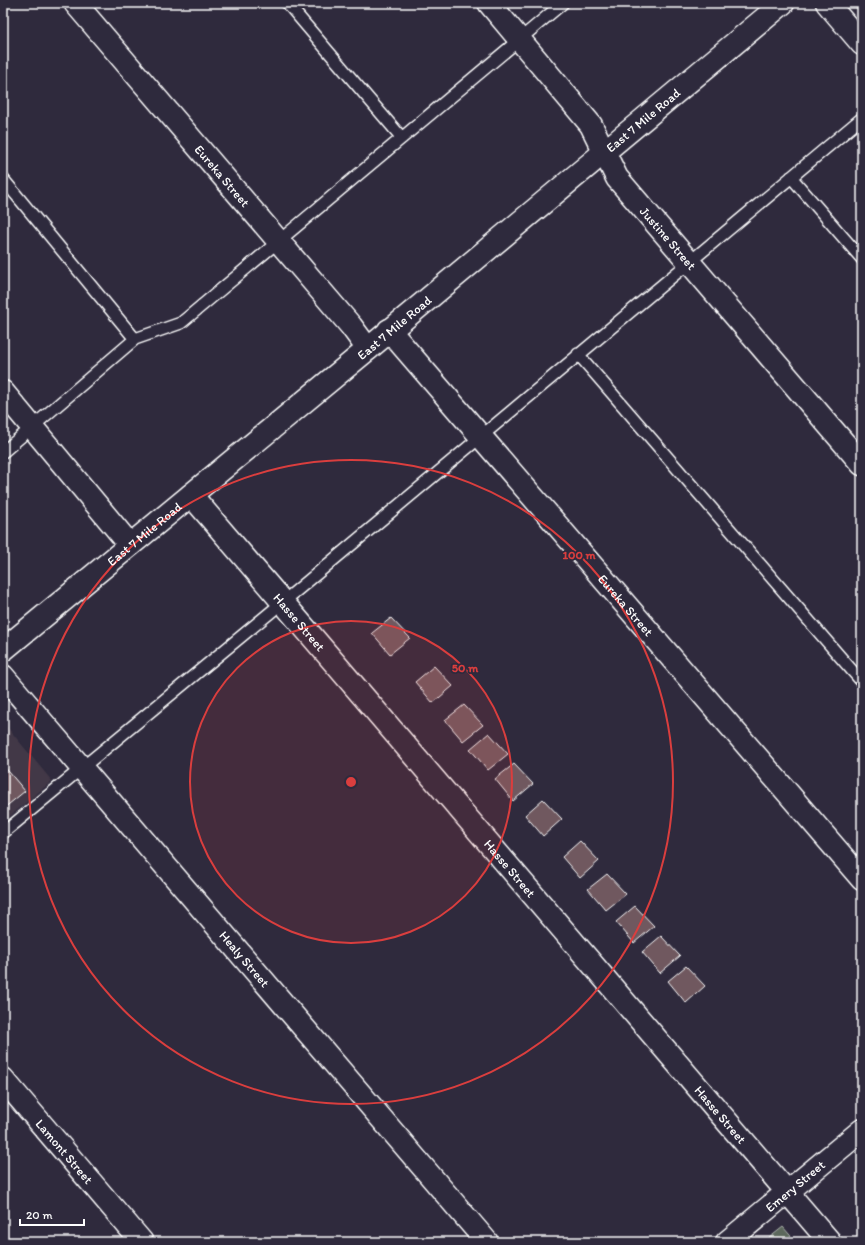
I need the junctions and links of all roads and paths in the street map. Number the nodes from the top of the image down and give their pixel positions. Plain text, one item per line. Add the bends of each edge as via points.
1 (75, 3) edge
2 (287, 3) edge
3 (489, 3) edge
4 (563, 3) edge
5 (783, 3) edge
6 (827, 3) edge
7 (520, 39) junction
8 (862, 44) edge
9 (862, 118) edge
10 (402, 138) junction
11 (604, 152) junction
12 (791, 177) junction
13 (3, 178) edge
14 (280, 242) junction
15 (862, 259) edge
16 (689, 262) junction
17 (389, 330) junction
18 (135, 339) junction
19 (368, 349) junction
20 (578, 354) junction
21 (3, 392) edge
22 (33, 427) junction
23 (481, 436) junction
24 (3, 452) edge
25 (862, 464) edge
26 (191, 494) junction
27 (130, 544) junction
28 (283, 602) junction
29 (3, 650) edge
30 (3, 676) edge
31 (862, 682) edge
32 (82, 768) junction
33 (3, 833) edge
34 (862, 880) edge
35 (3, 1079) edge
36 (862, 1130) edge
37 (787, 1192) junction
38 (142, 1242) edge
39 (486, 1242) edge
40 (727, 1242) edge
41 (830, 1242) edge

1 - 14 street, Eureka Street
2 - 10 lane
3 - 7 street, Justine Street
4 - 7 lane
5 - 11 street, East 7 Mile Road
6 - 8 street
7 - 10 lane
7 - 11 street, Justine Street via 591,125
9 - 12 lane
10 - 14 lane
11 - 16 street, Justine Street via 617,178
11 - 17 street, East 7 Mile Road
12 - 15 lane
12 - 16 lane
13 - 18 lane
14 - 18 lane via 181,322
14 - 19 street, Eureka Street via 352,326
16 - 20 lane
16 - 25 street, Justine Street
17 - 19 street, East 7 Mile Road
17 - 23 street, Eureka Street
18 - 22 lane
19 - 26 street, East 7 Mile Road
20 - 23 lane
20 - 31 lane
21 - 22 street
22 - 24 lane
22 - 27 street
23 - 28 lane
23 - 34 street, Eureka Street
26 - 27 street, East 7 Mile Road
26 - 28 street, Hasse Street
27 - 29 street, East 7 Mile Road
28 - 32 lane
28 - 37 street, Hasse Street
30 - 32 street, Healy Street
32 - 33 lane
32 - 39 street, Healy Street
35 - 38 street, Lamont Street
36 - 37 street, Emery Street
37 - 40 street, Emery Street
37 - 41 street, Hasse Street

